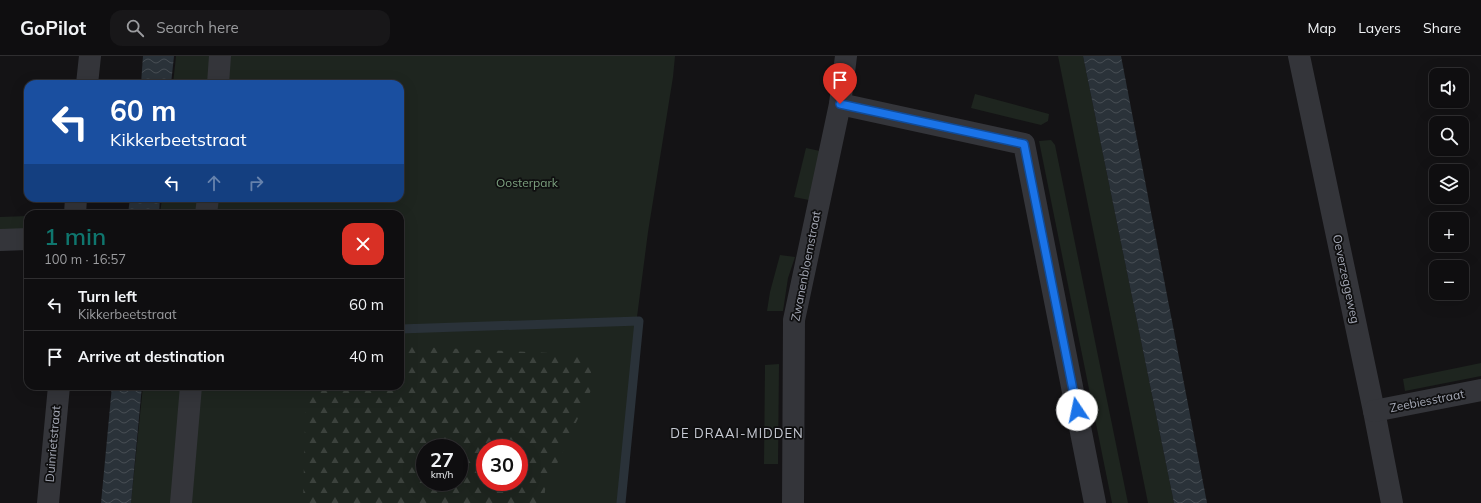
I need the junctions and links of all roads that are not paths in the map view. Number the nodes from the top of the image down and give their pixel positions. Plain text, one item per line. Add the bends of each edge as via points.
1 (90, 56) edge
2 (220, 56) edge
3 (846, 56) edge
4 (1299, 56) edge
5 (87, 80) edge
6 (218, 80) edge
7 (840, 104) junction
8 (24, 238) edge
9 (0, 240) edge
10 (59, 390) edge
11 (191, 390) edge
12 (1481, 390) edge
13 (1374, 411) junction
14 (48, 503) edge
15 (181, 503) edge
16 (793, 503) edge
17 (1095, 503) edge
18 (1392, 503) edge

1 - 5 street
2 - 6 street
3 - 7 street, Zwanenbloemstraat
4 - 13 street, Oeverzeggeweg
7 - 16 street, Zwanenbloemstraat via 794,320
7 - 17 street via 1024,144
8 - 9 street
10 - 14 street, Duinrietstraat
11 - 15 street
12 - 13 street, Zeebiesstraat
13 - 18 street, Oeverzeggeweg

